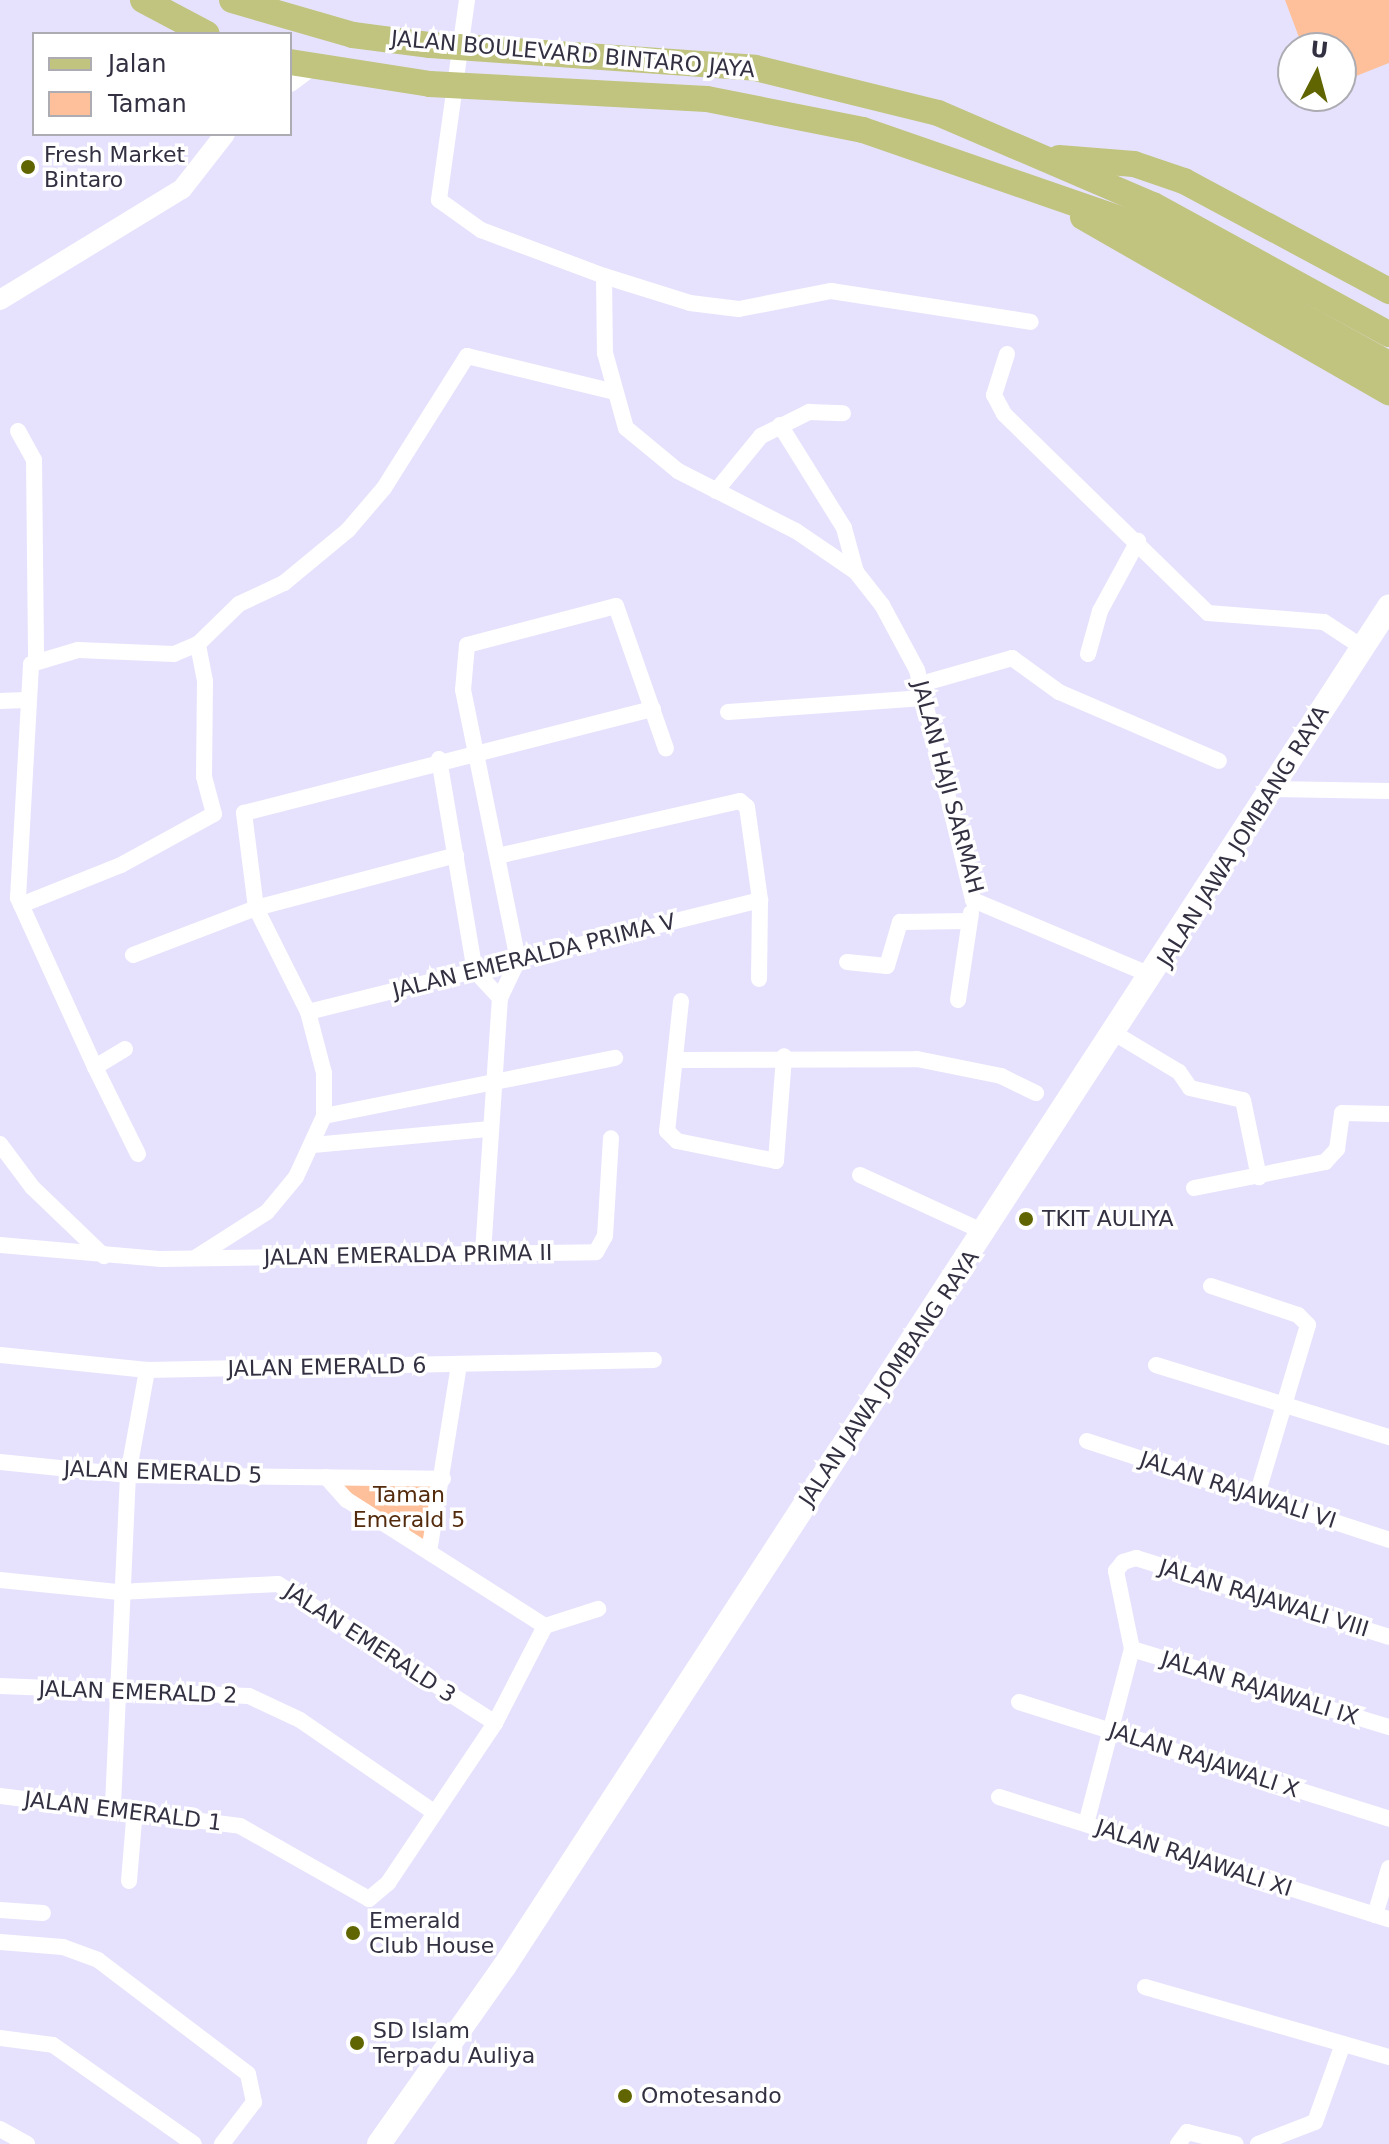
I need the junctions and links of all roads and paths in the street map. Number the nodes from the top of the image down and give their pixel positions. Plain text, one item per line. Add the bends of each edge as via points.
1 (143, 0) edge
2 (232, 0) edge
3 (467, 7) edge
4 (203, 32) edge
5 (297, 70) edge
6 (223, 136) edge
7 (1052, 158) junction
8 (1053, 197) junction
9 (1147, 216) junction
10 (604, 276) junction
11 (1389, 291) edge
12 (0, 300) edge
13 (1031, 322) dead end
14 (1389, 334) edge
15 (1007, 354) dead end
16 (1389, 364) edge
17 (611, 391) junction
18 (1389, 392) edge
19 (843, 413) dead end
20 (780, 425) junction
21 (18, 431) dead end
22 (716, 491) junction
23 (1138, 541) junction
24 (856, 572) junction
25 (1389, 607) edge
26 (198, 644) junction
27 (1362, 647) junction
28 (1088, 654) dead end
29 (36, 659) junction
30 (922, 691) junction
31 (26, 700) junction
32 (0, 701) edge
33 (653, 709) junction
34 (728, 712) dead end
35 (666, 749) dead end
36 (475, 750) junction
37 (439, 759) junction
38 (1219, 761) dead end
39 (1273, 789) junction
40 (1389, 791) edge
41 (456, 855) junction
42 (502, 855) junction
43 (0, 892) edge
44 (19, 897) junction
45 (760, 900) junction
46 (973, 900) junction
47 (256, 908) junction
48 (969, 921) junction
49 (133, 955) dead end
50 (518, 960) junction
51 (847, 962) dead end
52 (475, 971) junction
53 (1153, 976) junction
54 (759, 979) dead end
55 (500, 998) junction
56 (958, 1000) dead end
57 (681, 1001) dead end
58 (308, 1012) junction
59 (1114, 1033) junction
60 (125, 1049) dead end
61 (784, 1056) junction
62 (615, 1058) dead end
63 (675, 1060) junction
64 (95, 1067) junction
65 (490, 1083) junction
66 (1063, 1105) junction
67 (1389, 1114) edge
68 (324, 1116) junction
69 (490, 1129) junction
70 (611, 1138) dead end
71 (0, 1144) edge
72 (313, 1145) junction
73 (138, 1154) dead end
74 (860, 1175) dead end
75 (1259, 1177) junction
76 (1194, 1188) dead end
77 (986, 1233) junction
78 (0, 1245) edge
79 (483, 1253) junction
80 (104, 1256) junction
81 (195, 1258) junction
82 (1211, 1286) dead end
83 (0, 1355) edge
84 (654, 1360) dead end
85 (459, 1364) junction
86 (1156, 1365) dead end
87 (147, 1370) junction
88 (1284, 1405) junction
89 (1389, 1437) edge
90 (1087, 1441) dead end
91 (0, 1462) edge
92 (128, 1475) junction
93 (326, 1477) junction
94 (443, 1479) junction
95 (1257, 1495) junction
96 (1389, 1540) edge
97 (429, 1552) junction
98 (0, 1580) edge
99 (119, 1592) junction
100 (598, 1609) dead end
101 (545, 1626) junction
102 (1389, 1637) edge
103 (1132, 1649) junction
104 (0, 1686) edge
105 (117, 1696) junction
106 (1019, 1702) dead end
107 (495, 1723) junction
108 (1389, 1727) edge
109 (1112, 1731) junction
110 (0, 1796) edge
111 (999, 1797) dead end
112 (113, 1805) junction
113 (135, 1808) junction
114 (434, 1812) junction
115 (1389, 1819) edge
116 (1086, 1824) junction
117 (1389, 1868) edge
118 (129, 1881) dead end
119 (0, 1910) edge
120 (43, 1913) dead end
121 (1382, 1917) edge
122 (0, 1942) edge
123 (1145, 1987) dead end
124 (0, 2038) edge
125 (1343, 2044) junction
126 (1389, 2057) edge
127 (0, 2129) edge
128 (27, 2144) edge
129 (194, 2144) edge
130 (222, 2144) edge
131 (379, 2144) edge
132 (1178, 2144) edge
133 (1236, 2144) edge
134 (1258, 2144) edge

1 - 4 main road
2 - 7 main road, JALAN BOULEVARD BINTARO JAYA via 353,35 755,68 938,113
3 - 10 street via 439,186 445,207 481,230
5 - 8 main road, JALAN BOULEVARD BINTARO JAYA via 430,84 707,99 863,130
6 - 12 street via 182,189
7 - 9 main road, JALAN BOULEVARD BINTARO JAYA
7 - 11 main road via 1134,164 1184,181
8 - 9 main road, JALAN BOULEVARD BINTARO JAYA
8 - 18 main road via 1135,251
9 - 14 main road, JALAN BOULEVARD BINTARO JAYA
9 - 16 main road, JALAN BOULEVARD BINTARO JAYA
10 - 13 street via 690,303 739,309 831,291
10 - 17 street, JALAN HAJI SARMAH
15 - 23 street via 995,386 997,406
17 - 22 street, JALAN HAJI SARMAH via 641,445
17 - 26 street via 467,356 384,488 348,530 284,583 239,604
19 - 20 street via 809,412
20 - 22 street
20 - 24 street via 844,528
21 - 29 street via 34,460
22 - 24 street, JALAN HAJI SARMAH
23 - 27 street via 1208,613 1324,622
23 - 28 street via 1100,611
24 - 30 street, JALAN HAJI SARMAH via 901,633
25 - 27 main road, JALAN JAWA JOMBANG RAYA
26 - 29 street via 174,654 78,650
26 - 44 street via 205,681 204,776 214,814 121,865
27 - 39 main road, JALAN JAWA JOMBANG RAYA
29 - 31 street
30 - 34 street
30 - 38 street via 1012,658 1059,692
30 - 46 street, JALAN HAJI SARMAH
31 - 32 street
31 - 44 street
33 - 35 street
33 - 36 street
33 - 36 street via 623,612 604,606 467,645 463,690
36 - 37 street
36 - 42 street
37 - 41 street
37 - 47 street via 244,813
39 - 40 street
39 - 53 main road, JALAN JAWA JOMBANG RAYA
41 - 47 street
41 - 52 street
42 - 45 street via 740,801 747,807
42 - 50 street
43 - 44 street
44 - 64 street
45 - 50 street, JALAN EMERALDA PRIMA V
45 - 54 street
46 - 48 street
46 - 53 street, JALAN HAJI SARMAH
47 - 49 street
47 - 58 street
48 - 51 street via 900,922 887,966
48 - 56 street
50 - 52 street, JALAN EMERALDA PRIMA V
50 - 55 street
52 - 55 street
52 - 58 street, JALAN EMERALDA PRIMA V
53 - 59 main road, JALAN JAWA JOMBANG RAYA
55 - 65 street
57 - 63 street
58 - 68 street via 324,1073
59 - 66 main road, JALAN JAWA JOMBANG RAYA
59 - 75 street via 1179,1072 1190,1088 1243,1100
60 - 64 street
61 - 63 street
61 - 63 street via 776,1161 670,1137
61 - 66 street via 950,1063 998,1086
62 - 65 street
64 - 73 street
65 - 68 street
65 - 69 street
66 - 77 main road, JALAN JAWA JOMBANG RAYA
67 - 75 street via 1348,1109 1337,1149 1325,1162
68 - 72 street
69 - 72 street
69 - 79 street
70 - 79 street, JALAN EMERALDA PRIMA II via 605,1236 596,1252
71 - 80 street via 32,1187
72 - 81 street via 267,1212
74 - 77 street
75 - 76 street
77 - 131 main road, JALAN JAWA JOMBANG RAYA via 504,1967
78 - 80 street, JALAN EMERALDA PRIMA II
79 - 81 street, JALAN EMERALDA PRIMA II
80 - 81 street, JALAN EMERALDA PRIMA II
82 - 88 street via 1305,1318
83 - 87 street, JALAN EMERALD 6
84 - 85 street, JALAN EMERALD 6
85 - 87 street, JALAN EMERALD 6
85 - 94 street
86 - 88 street
87 - 92 street
88 - 89 street
88 - 95 street
90 - 95 street, JALAN RAJAWALI VI
91 - 92 street, JALAN EMERALD 5
92 - 93 street, JALAN EMERALD 5
92 - 99 street
93 - 94 street, JALAN EMERALD 5
93 - 97 street via 347,1500
94 - 97 street
95 - 96 street, JALAN RAJAWALI VI
97 - 101 street
98 - 99 street, JALAN EMERALD 3
99 - 105 street
99 - 107 street, JALAN EMERALD 3 via 278,1584
100 - 101 street
101 - 107 street
102 - 103 street, JALAN RAJAWALI VIII via 1136,1558 1116,1571
103 - 108 street, JALAN RAJAWALI IX
103 - 109 street, JALAN RAJAWALI VIII
104 - 105 street, JALAN EMERALD 2
105 - 112 street
105 - 114 street, JALAN EMERALD 2 via 249,1696 300,1720
106 - 109 street, JALAN RAJAWALI X
107 - 114 street
109 - 115 street, JALAN RAJAWALI X
109 - 116 street, JALAN RAJAWALI VIII
110 - 112 street, JALAN EMERALD 1
111 - 116 street, JALAN RAJAWALI XI
112 - 113 street, JALAN EMERALD 1
113 - 114 street, JALAN EMERALD 1 via 240,1826 369,1899
113 - 118 street
116 - 121 street, JALAN RAJAWALI XI
117 - 121 street
119 - 120 street
122 - 130 street via 63,1947 98,1960 248,2074 254,2102
123 - 125 street
124 - 129 street via 53,2045
125 - 126 street
125 - 134 street via 1315,2122
127 - 128 street
132 - 133 street via 1187,2132

